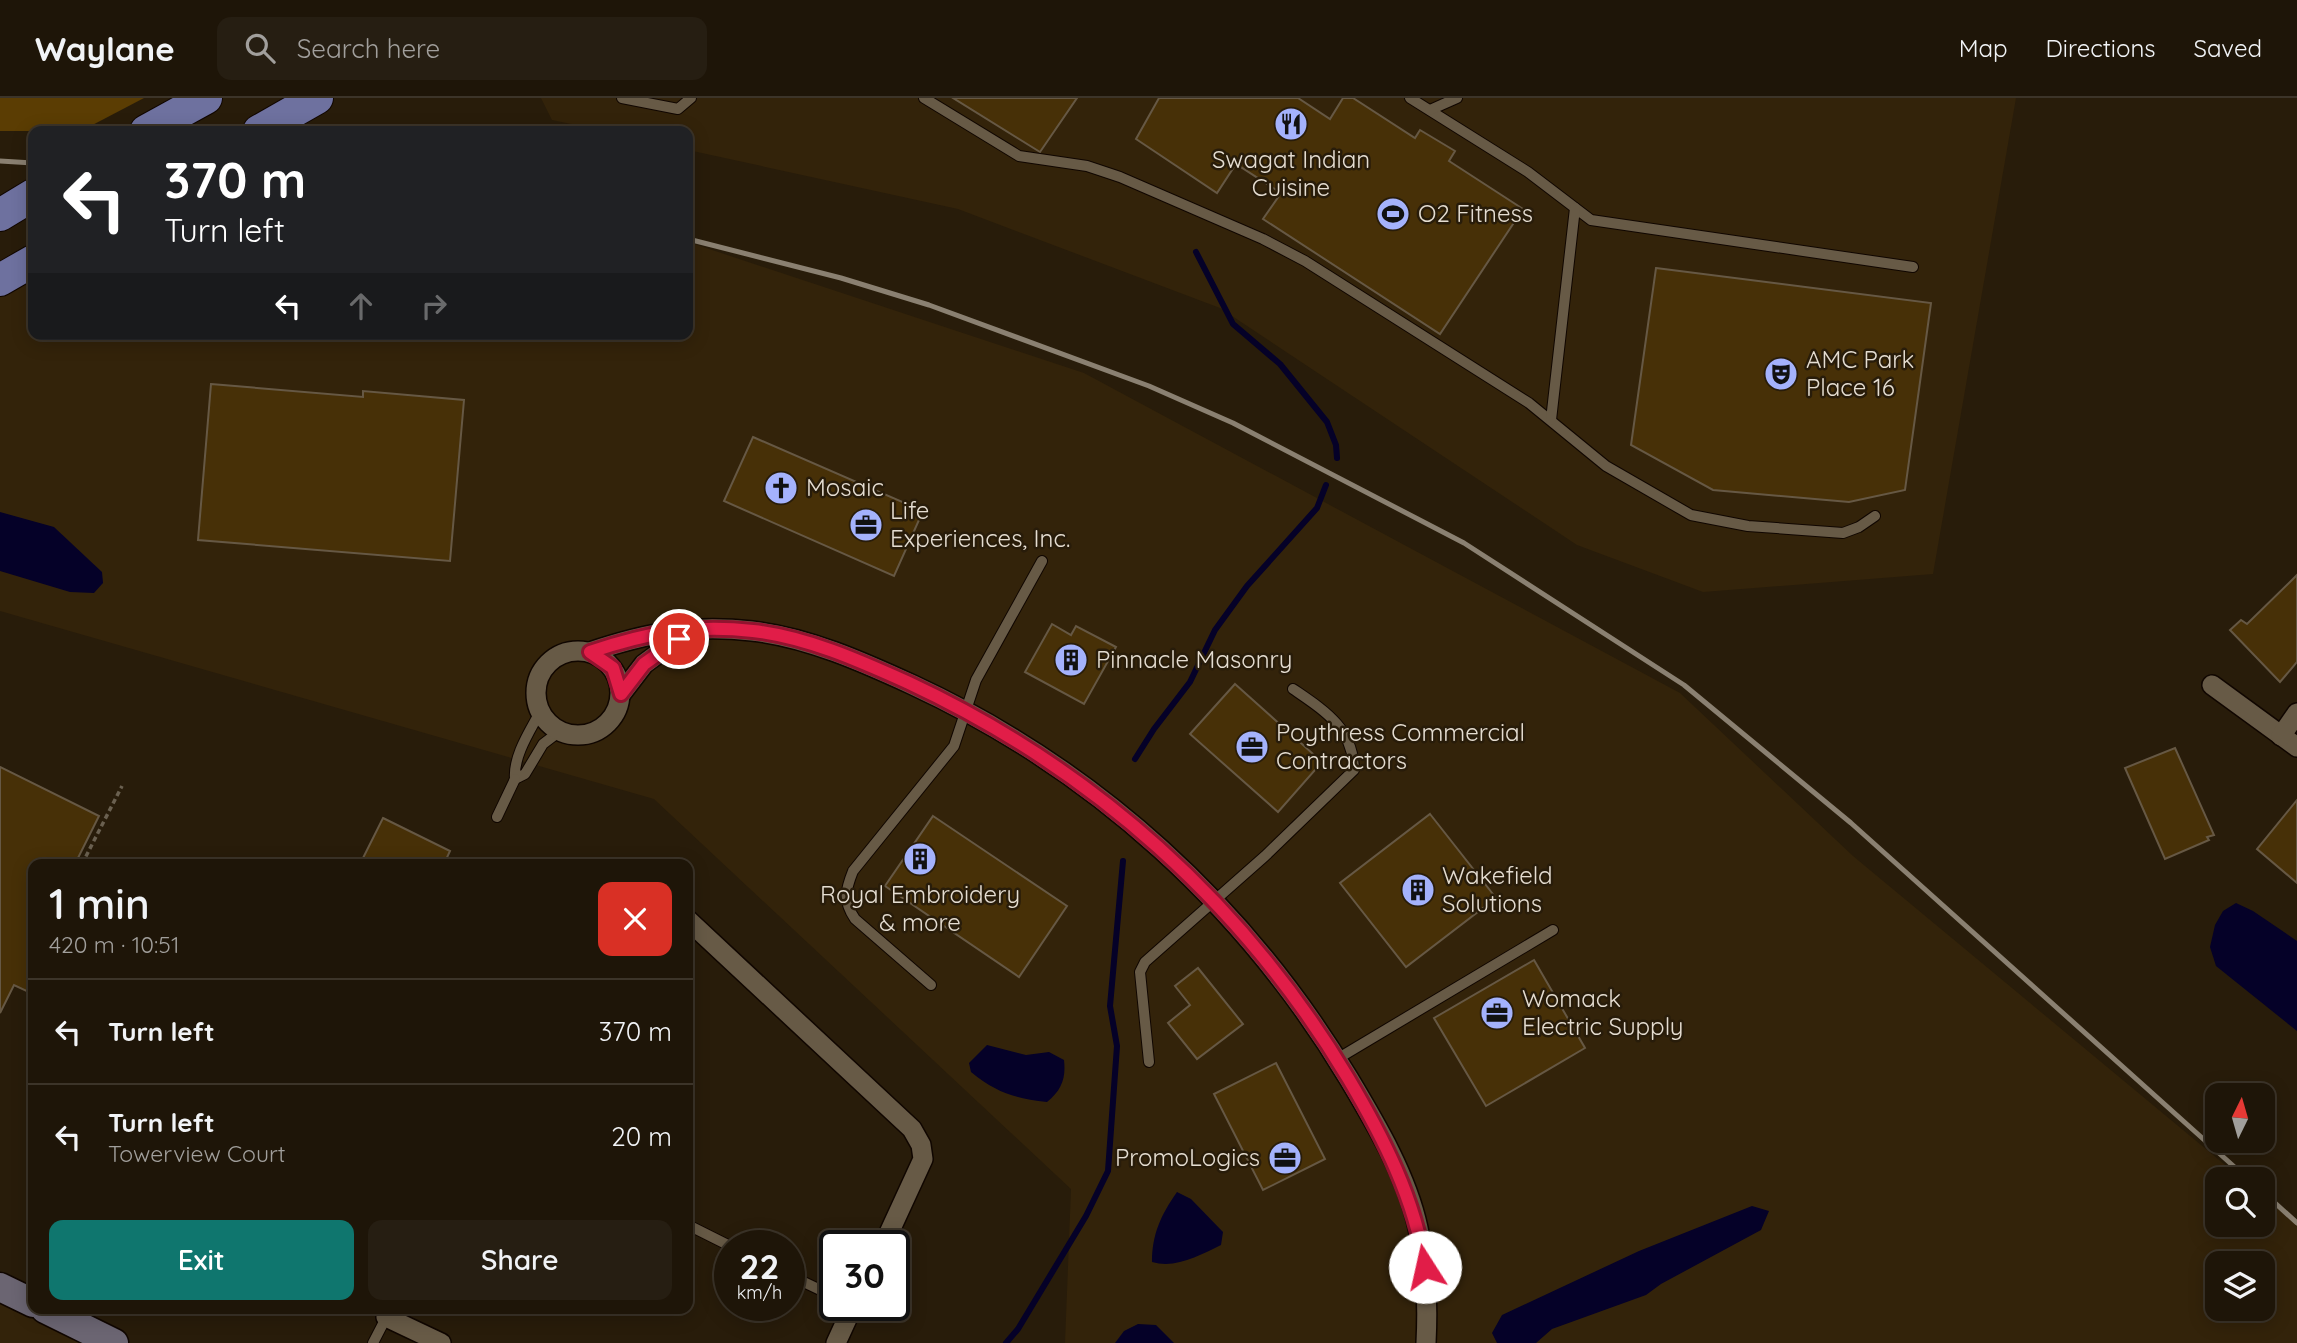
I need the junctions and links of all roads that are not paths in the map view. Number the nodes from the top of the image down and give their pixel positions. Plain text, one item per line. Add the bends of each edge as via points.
1 (206, 98) edge
2 (317, 98) edge
3 (622, 98) edge
4 (691, 98) edge
5 (924, 98) edge
6 (1410, 98) edge
7 (1457, 98) edge
8 (1430, 110) junction
9 (155, 126) edge
10 (268, 126) edge
11 (28, 198) edge
12 (1575, 208) junction
13 (0, 215) edge
14 (28, 264) edge
15 (1913, 267) dead end
16 (0, 281) edge
17 (1551, 420) junction
18 (1875, 516) dead end
19 (1042, 561) dead end
20 (691, 629) junction
21 (590, 652) junction
22 (2213, 685) dead end
23 (1293, 689) dead end
24 (621, 694) junction
25 (966, 710) junction
26 (540, 712) junction
27 (2297, 713) edge
28 (560, 731) junction
29 (2289, 741) edge
30 (515, 779) junction
31 (497, 817) dead end
32 (1214, 900) junction
33 (693, 925) edge
34 (1553, 930) dead end
35 (931, 985) dead end
36 (1337, 1059) junction
37 (1149, 1062) dead end
38 (693, 1228) edge
39 (890, 1230) edge
40 (714, 1238) edge
41 (0, 1287) edge
42 (28, 1301) edge
43 (55, 1314) edge
44 (388, 1314) edge
45 (390, 1314) edge
46 (846, 1321) edge
47 (114, 1343) edge
48 (373, 1343) edge
49 (441, 1343) edge
50 (836, 1343) edge
51 (1426, 1343) edge

1 - 9 main road
2 - 10 main road
3 - 4 lane via 678,109
5 - 17 lane via 1019,156 1087,166 1120,177 1263,239 1386,310
6 - 8 lane
7 - 8 lane
8 - 12 lane via 1528,172
11 - 13 main road
12 - 15 lane via 1591,220
12 - 17 lane
14 - 16 main road
17 - 18 lane via 1606,466 1704,520 1843,533
19 - 25 lane via 976,680
20 - 21 street via 643,634
20 - 24 street via 644,664
20 - 25 street via 755,631 796,640 888,674
21 - 24 street via 613,668
21 - 26 street via 576,650 550,660 536,684
22 - 29 street
23 - 32 lane via 1333,716 1349,739 1353,770
24 - 28 street via 611,719 601,729 588,734
25 - 32 street via 1044,757 1107,803 1161,847
25 - 35 lane via 954,746 853,872 846,889 846,905 855,919
26 - 28 street
26 - 30 lane via 514,769
27 - 29 street
28 - 30 lane via 543,744 525,774
30 - 31 lane
32 - 36 street via 1257,947
32 - 37 lane via 1145,962 1140,972
33 - 39 street via 912,1129 923,1159
34 - 36 lane
36 - 51 street via 1369,1112 1418,1224 1427,1281
38 - 40 lane
41 - 42 street
43 - 47 street
44 - 48 lane
45 - 49 street
46 - 50 street

